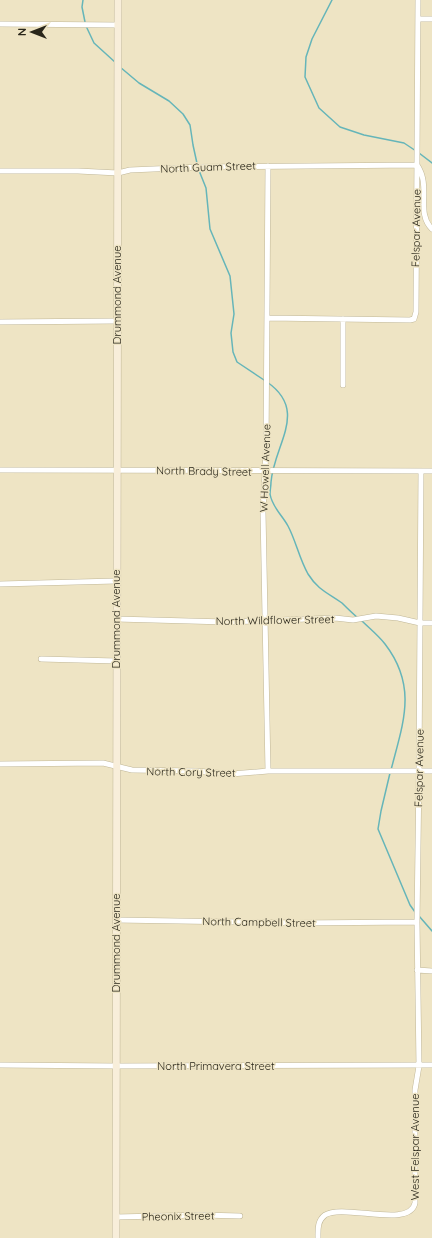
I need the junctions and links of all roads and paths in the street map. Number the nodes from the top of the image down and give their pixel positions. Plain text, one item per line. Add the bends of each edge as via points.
1 (118, 0) edge
2 (418, 0) edge
3 (418, 19) junction
4 (432, 19) edge
5 (0, 24) edge
6 (118, 25) junction
7 (417, 165) junction
8 (268, 166) junction
9 (0, 171) edge
10 (118, 173) junction
11 (432, 229) edge
12 (268, 318) junction
13 (343, 319) junction
14 (117, 321) junction
15 (0, 322) edge
16 (343, 385) dead end
17 (0, 470) edge
18 (118, 470) junction
19 (264, 471) junction
20 (421, 471) junction
21 (432, 472) edge
22 (116, 581) junction
23 (0, 584) edge
24 (116, 618) junction
25 (265, 621) junction
26 (420, 623) junction
27 (432, 623) edge
28 (41, 659) dead end
29 (116, 661) junction
30 (0, 764) edge
31 (116, 767) junction
32 (268, 771) junction
33 (419, 771) junction
34 (432, 771) edge
35 (116, 920) junction
36 (417, 922) junction
37 (417, 970) junction
38 (432, 971) edge
39 (0, 1065) edge
40 (432, 1065) edge
41 (116, 1066) junction
42 (419, 1066) junction
43 (240, 1216) dead end
44 (116, 1217) junction
45 (116, 1238) edge
46 (318, 1238) edge

1 - 6 street, Drummond Avenue
2 - 3 street, Felspar Avenue
3 - 4 street
3 - 7 street, Felspar Avenue
5 - 6 street
6 - 10 street, Drummond Avenue
7 - 8 street, North Guam Street
7 - 11 street via 424,181 423,214
7 - 13 street, Felspar Avenue via 414,319
8 - 10 street, North Guam Street via 130,170
8 - 12 street, W Howell Avenue
9 - 10 street, North Guam Street
10 - 14 street, Drummond Avenue
12 - 13 street
12 - 19 street, W Howell Avenue
13 - 16 street
14 - 15 street
14 - 18 street, Drummond Avenue
17 - 18 street, North Brady Street
18 - 19 street, North Brady Street
18 - 22 street, Drummond Avenue
19 - 20 street, North Brady Street
19 - 25 street, W Howell Avenue
20 - 21 street, North Brady Street
20 - 26 street, Felspar Avenue
22 - 23 street
22 - 24 street, Drummond Avenue
24 - 25 street, North Wildflower Street
24 - 29 street, Drummond Avenue
25 - 26 street, North Wildflower Street via 335,618 353,620 376,616
25 - 32 street, W Howell Avenue
26 - 27 street, North Wildflower Street
26 - 33 street, Felspar Avenue
28 - 29 street
29 - 31 street, Drummond Avenue
30 - 31 street, North Cory Street via 103,763
31 - 32 street, North Cory Street via 132,770 231,774
31 - 35 street, Drummond Avenue
32 - 33 street, North Cory Street
33 - 34 street, North Cory Street
33 - 36 street, Felspar Avenue
35 - 36 street, North Campbell Street
35 - 41 street, Drummond Avenue
36 - 37 street, Felspar Avenue
37 - 38 street
37 - 42 street, Felspar Avenue
39 - 41 street, North Primavera Street
40 - 42 street, North Primavera Street
41 - 42 street, North Primavera Street
41 - 44 street, Drummond Avenue
42 - 46 street, West Felspar Avenue via 415,1090 412,1211 388,1215 329,1213 320,1220
43 - 44 street, Pheonix Street
44 - 45 street, Drummond Avenue

